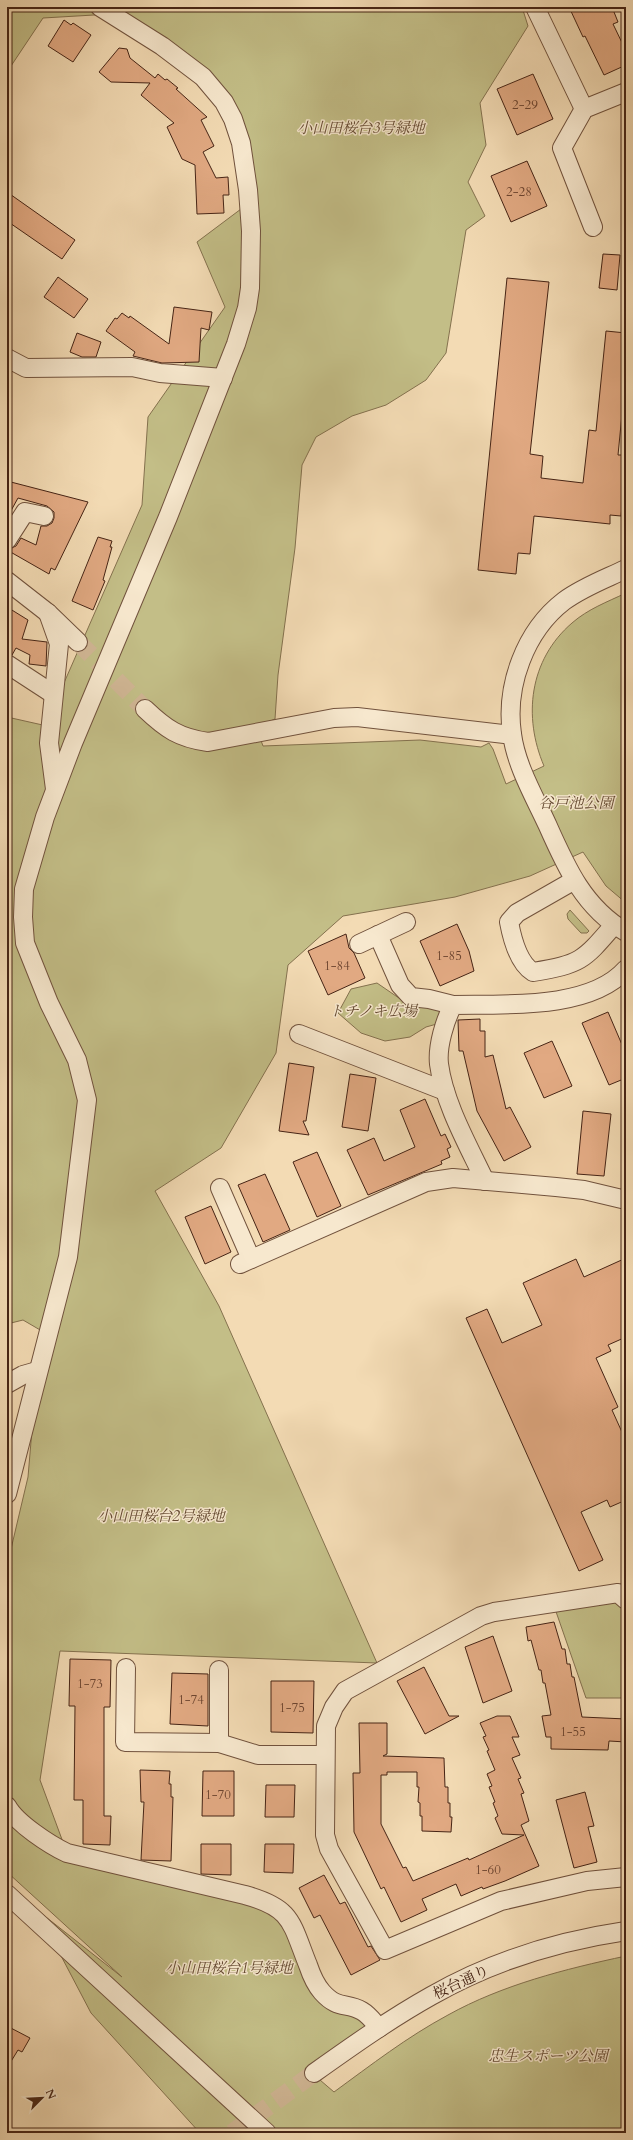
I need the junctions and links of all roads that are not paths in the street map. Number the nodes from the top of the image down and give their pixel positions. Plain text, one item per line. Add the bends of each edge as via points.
1 (100, 7) edge
2 (535, 7) edge
3 (626, 92) edge
4 (584, 109) junction
5 (593, 227) dead end
6 (7, 358) edge
7 (222, 378) junction
8 (44, 516) dead end
9 (7, 540) edge
10 (626, 569) edge
11 (7, 581) edge
12 (48, 613) junction
13 (78, 642) tunnel mouth
14 (7, 664) edge
15 (54, 694) junction
16 (146, 710) tunnel mouth
17 (512, 735) junction
18 (55, 791) junction
19 (573, 881) junction
20 (406, 922) dead end
21 (620, 928) edge
22 (378, 935) junction
23 (359, 944) dead end
24 (626, 969) edge
25 (453, 1005) junction
26 (299, 1034) dead end
27 (445, 1091) junction
28 (484, 1181) junction
29 (220, 1188) dead end
30 (626, 1200) edge
31 (37, 1371) junction
32 (7, 1384) edge
33 (7, 1494) edge
34 (626, 1600) edge
35 (126, 1668) dead end
36 (220, 1670) dead end
37 (219, 1743) junction
38 (326, 1755) junction
39 (7, 1806) edge
40 (626, 1877) edge
41 (7, 1894) edge
42 (626, 1931) edge
43 (379, 2028) junction
44 (314, 2073) tunnel mouth
45 (267, 2133) edge

1 - 7 street via 162,46 203,77 224,102 239,133 245,164 251,231 250,288 247,308
2 - 4 street
3 - 4 street
4 - 5 street via 562,148
6 - 7 street via 26,368 132,367 160,373
7 - 18 street via 168,517 104,666
8 - 9 street via 25,512
10 - 17 street via 583,589 563,602 545,620 519,664 510,710
11 - 12 street
12 - 13 street
12 - 15 street via 60,644
14 - 15 street
15 - 18 street via 49,743
16 - 17 street via 166,728 189,739 208,742 334,718 357,717
17 - 19 street via 525,775
18 - 31 street via 24,889 23,930 25,943 49,1004 77,1060 87,1100 68,1257
19 - 21 street via 589,902
19 - 21 street via 512,917 509,922 511,934 526,968 533,972 571,965
20 - 22 street
22 - 23 street
22 - 25 street via 400,985 410,997
24 - 25 street via 614,981 586,995 524,1004
25 - 27 street via 444,1022 439,1062
26 - 27 street
27 - 28 street
28 - 29 street via 453,1178 426,1182 246,1261
28 - 30 street via 584,1190
31 - 32 street via 22,1375
31 - 33 street
34 - 38 street via 618,1593 604,1595 494,1612 466,1623 345,1692 334,1707 326,1726
35 - 37 street via 125,1742
36 - 37 street
37 - 38 street via 258,1755
38 - 40 street via 325,1824 329,1849 385,1950 501,1901 587,1881
39 - 43 street via 18,1819 67,1853 253,1897 277,1906 291,1923 318,1987 330,2001 360,2010
41 - 45 street
42 - 43 street, 桜台通り via 556,1946 512,1959 431,1996
43 - 44 street, 桜台通り

